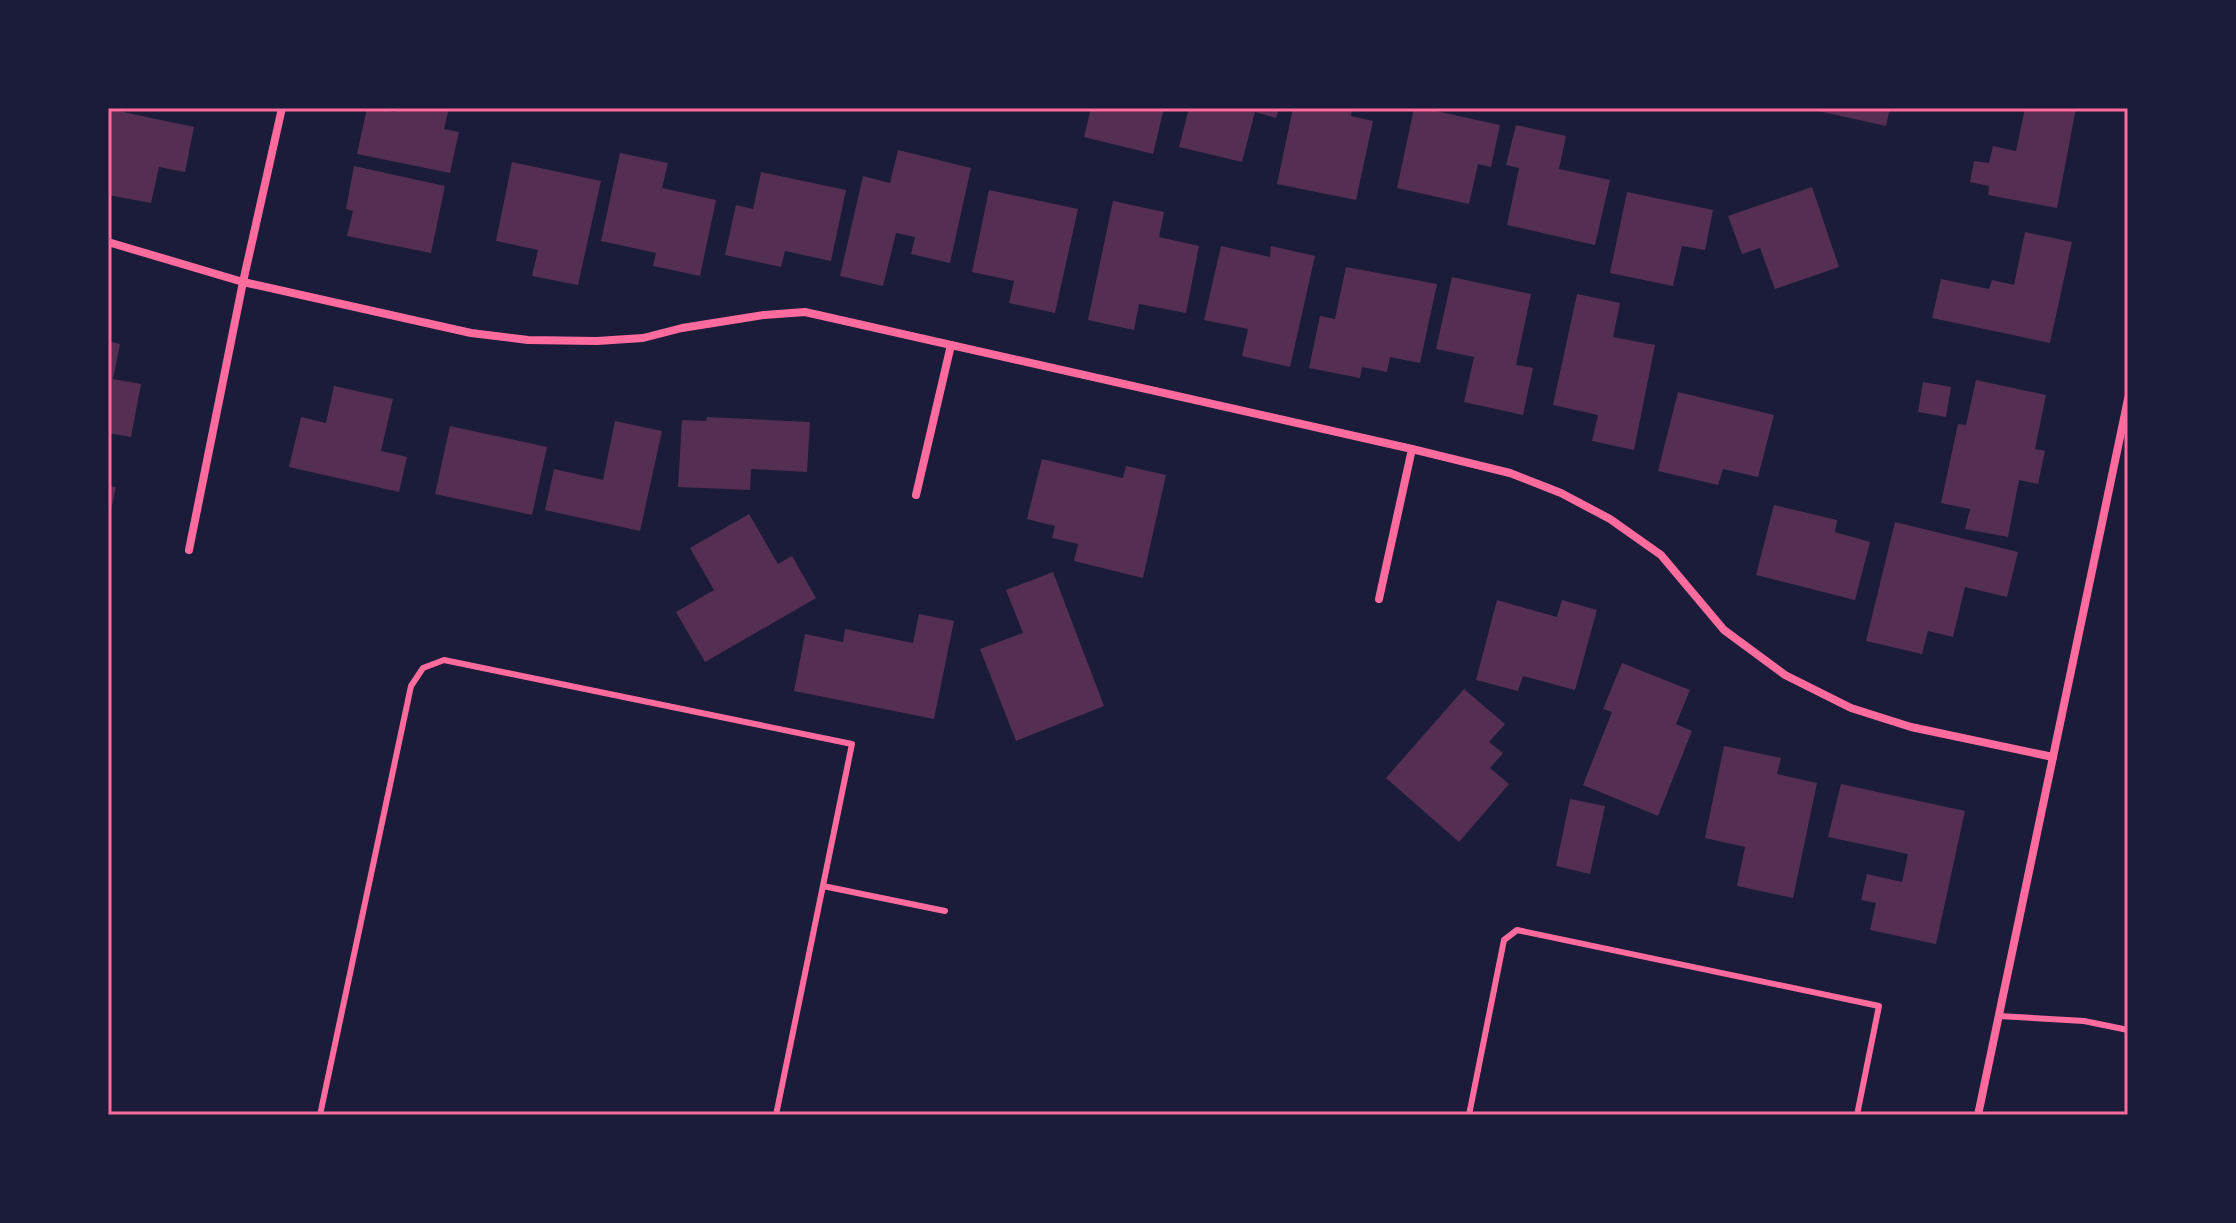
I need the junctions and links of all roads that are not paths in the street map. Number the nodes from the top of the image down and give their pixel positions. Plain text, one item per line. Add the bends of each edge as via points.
1 (282, 108) edge
2 (108, 242) edge
3 (243, 282) junction
4 (951, 345) junction
5 (2128, 399) edge
6 (1412, 449) junction
7 (916, 495) dead end
8 (189, 550) dead end
9 (1379, 599) dead end
10 (2053, 757) junction
11 (823, 886) junction
12 (945, 911) dead end
13 (1999, 1016) junction
14 (2128, 1030) edge
15 (320, 1115) edge
16 (776, 1115) edge
17 (1469, 1115) edge
18 (1857, 1115) edge
19 (1978, 1115) edge

1 - 3 street
2 - 3 street
3 - 4 street via 471,333 528,340 643,338 805,312
3 - 8 street
4 - 6 street
4 - 7 street
5 - 10 street
6 - 9 street
6 - 10 street via 1510,473 1610,519 1661,555 1724,630 1785,675 1851,708 1911,727
10 - 13 street
11 - 12 lane
11 - 15 lane via 852,744 444,660 423,668 411,686
11 - 16 lane
13 - 14 lane via 2084,1021
13 - 19 street
17 - 18 lane via 1504,940 1517,930 1879,1006

